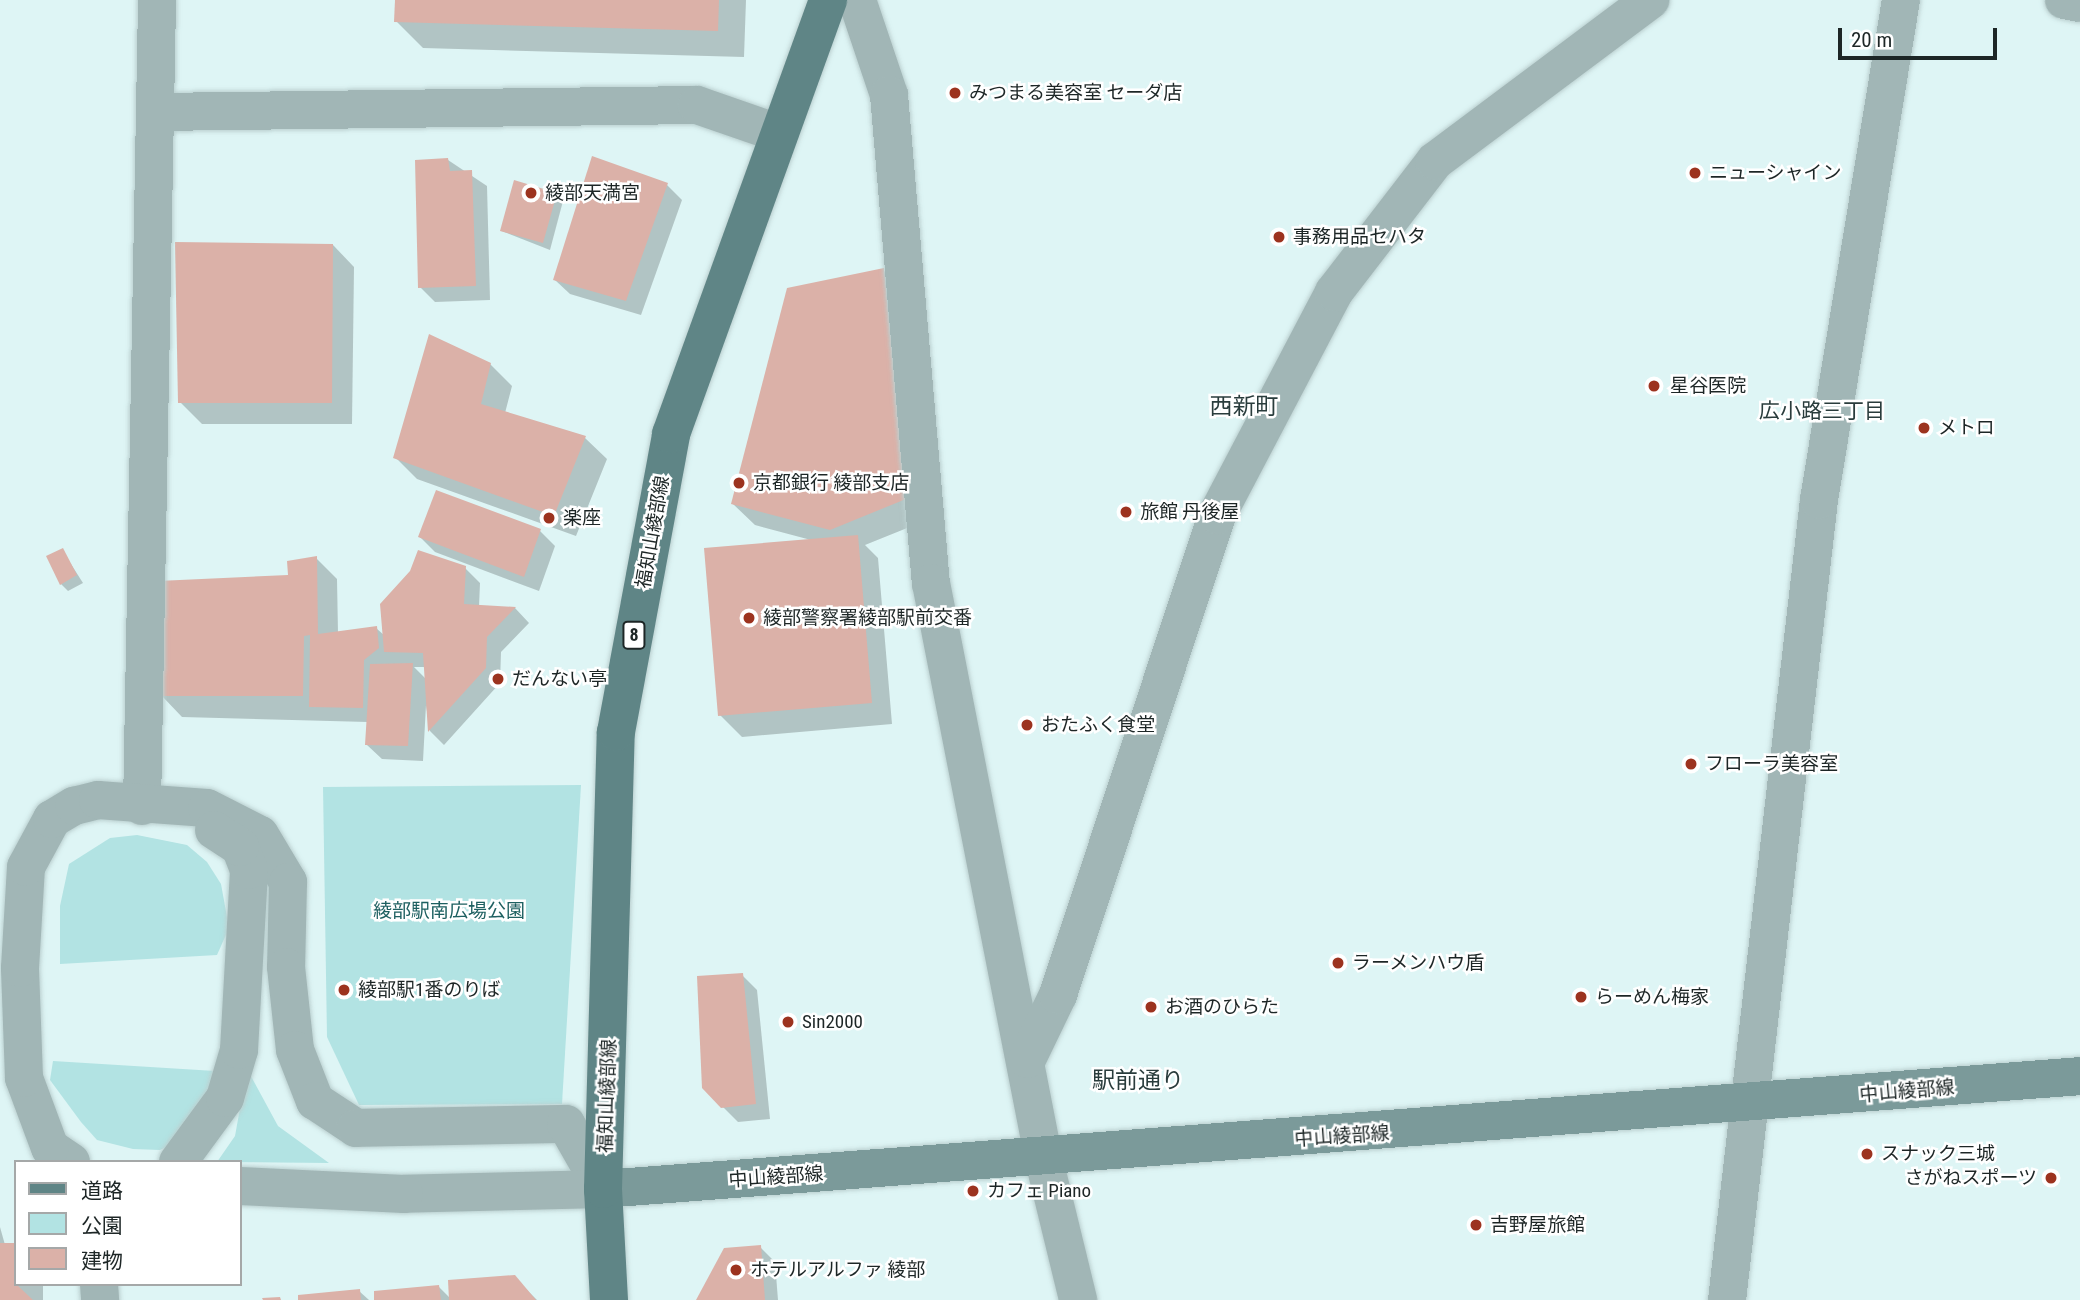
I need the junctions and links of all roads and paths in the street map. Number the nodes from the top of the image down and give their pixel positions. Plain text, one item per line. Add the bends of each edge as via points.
1 (157, 0) edge
2 (828, 0) edge
3 (857, 0) edge
4 (1650, 0) edge
5 (1901, 0) edge
6 (2064, 0) edge
7 (2080, 3) edge
8 (155, 112) junction
9 (775, 132) junction
10 (155, 806) junction
11 (1027, 1059) junction
12 (2080, 1076) edge
13 (1754, 1104) junction
14 (68, 1160) edge
15 (179, 1160) edge
16 (1044, 1160) junction
17 (242, 1186) edge
18 (603, 1189) junction
19 (609, 1300) edge
20 (1078, 1300) edge
21 (1727, 1300) edge

1 - 8 street
2 - 9 main road, 福知山綾部線 / 8
3 - 11 street via 889,95 931,583
4 - 11 street via 1435,161 1334,292 1217,515 1058,995
5 - 13 street via 1819,499
6 - 7 street
8 - 9 street via 696,105
8 - 10 street
9 - 18 main road, 福知山綾部線 / 8 via 671,434 617,732
10 - 14 street via 98,800 74,806 52,819 26,867 20,968 24,1078 50,1148
10 - 15 street via 240,848 249,870 239,1050 225,1098
10 - 18 street via 207,808 234,818 260,835 288,882 286,967 295,1050 315,1101 356,1128 566,1124
11 - 16 street
12 - 13 main road, 中山綾部線
13 - 16 main road, 中山綾部線
13 - 21 street
16 - 18 main road, 中山綾部線
16 - 20 street
17 - 18 street via 404,1194
18 - 19 main road, 福知山綾部線 / 8

